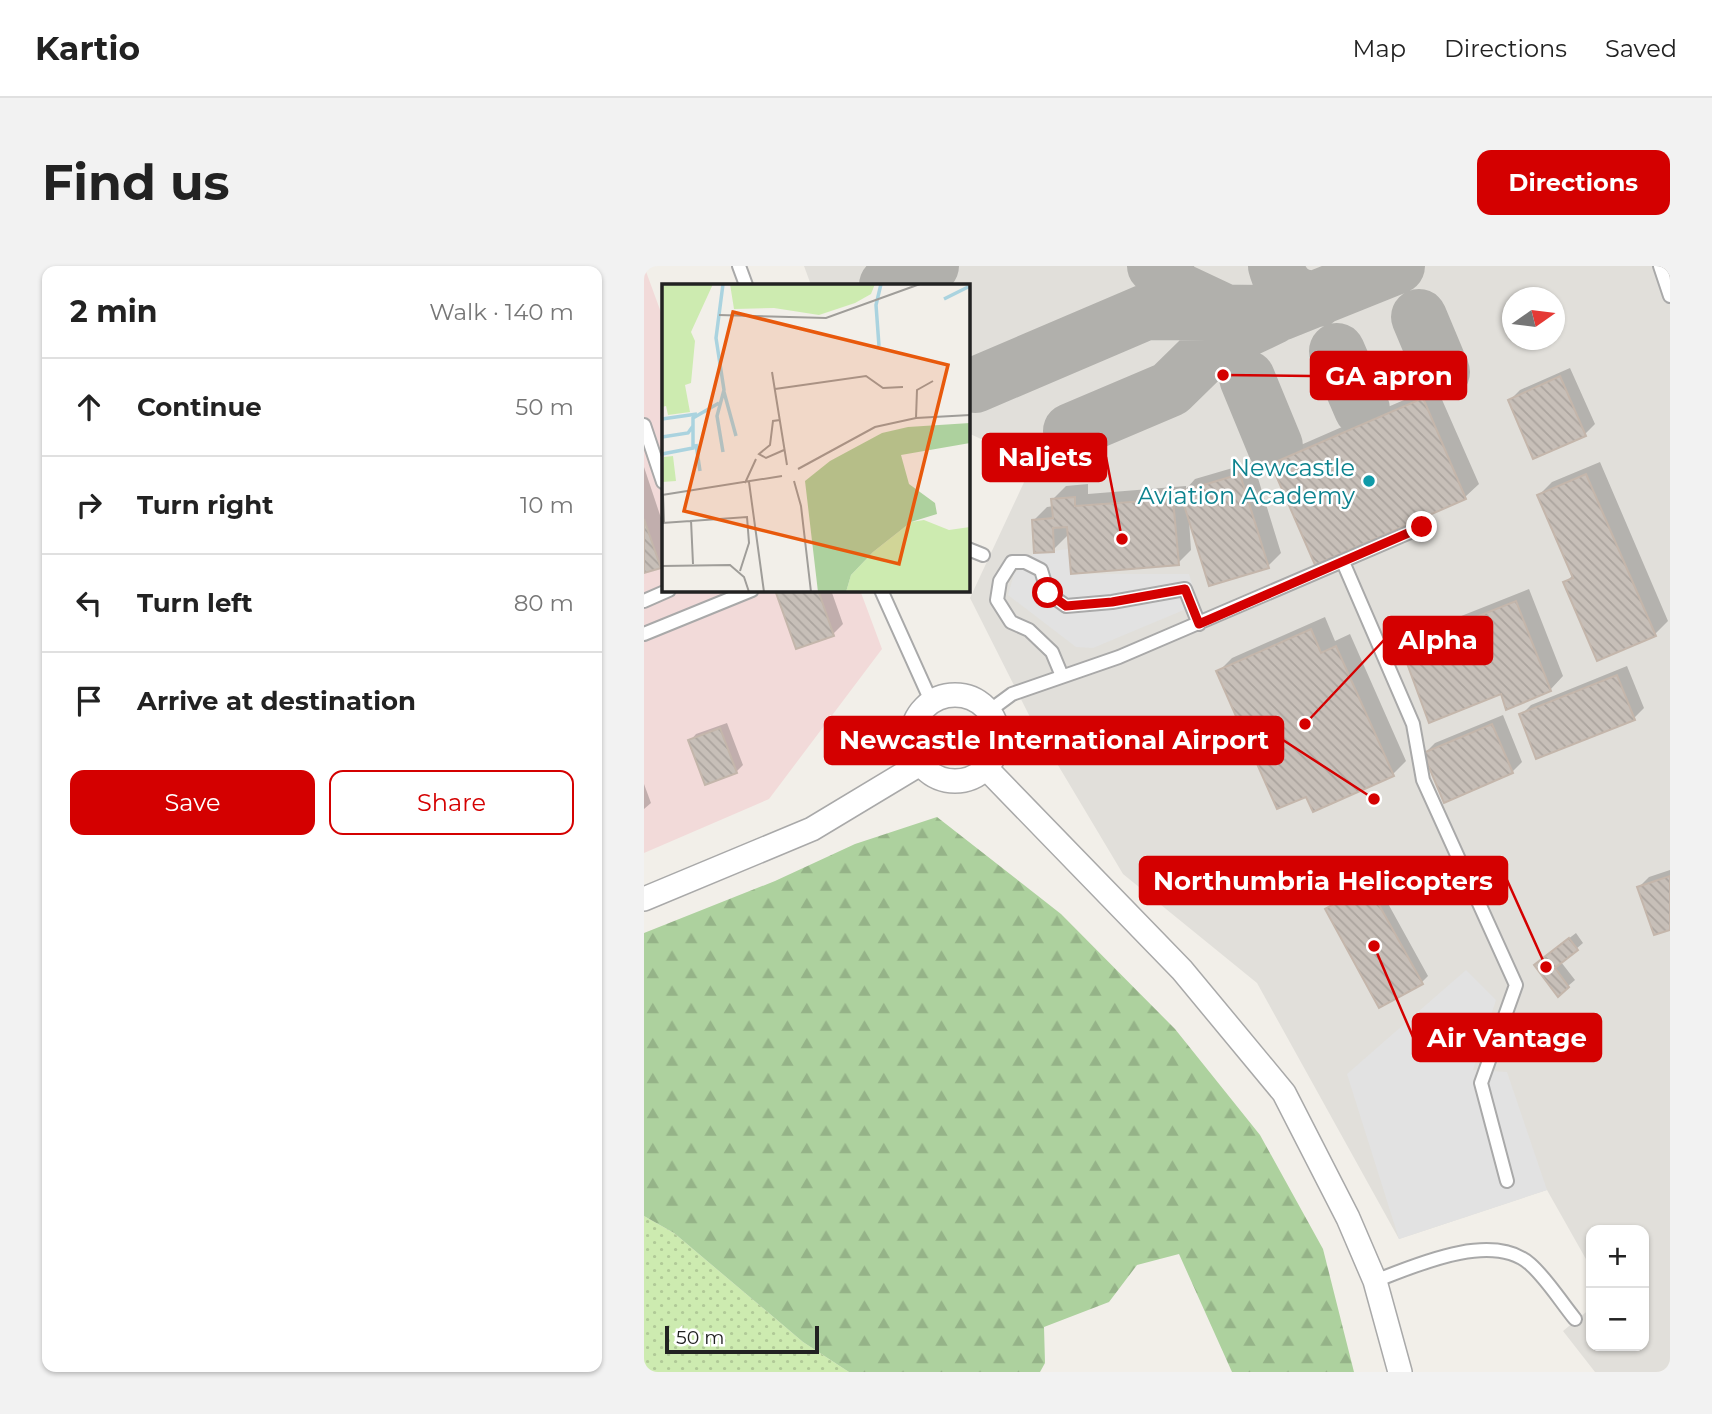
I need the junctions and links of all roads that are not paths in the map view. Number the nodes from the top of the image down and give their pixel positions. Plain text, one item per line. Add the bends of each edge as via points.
1 (738, 266) edge
2 (1660, 266) edge
3 (746, 284) edge
4 (1670, 296) edge
5 (644, 425) edge
6 (662, 479) edge
7 (1422, 527) dead end
8 (970, 551) edge
9 (983, 555) dead end
10 (1343, 562) junction
11 (664, 592) edge
12 (747, 592) edge
13 (882, 592) edge
14 (644, 600) edge
15 (1199, 624) junction
16 (644, 634) edge
17 (1062, 676) junction
18 (931, 701) junction
19 (989, 711) junction
20 (920, 764) junction
21 (986, 768) junction
22 (644, 899) edge
23 (1507, 1181) dead end
24 (1375, 1281) junction
25 (1576, 1319) dead end
26 (1400, 1372) edge

1 - 3 lane
2 - 4 lane
5 - 6 lane
7 - 10 lane
8 - 9 lane
10 - 15 lane
10 - 23 lane via 1413,724 1423,780 1516,985 1481,1083
11 - 14 lane
12 - 16 lane
13 - 18 lane
15 - 17 lane
15 - 17 lane via 1185,589 1066,606 1048,593 1041,570 1012,562 1000,582 997,600 1011,622 1028,630 1052,652
17 - 19 lane via 1012,694
18 - 19 street via 962,695
18 - 20 street via 918,714 912,730
19 - 21 street via 998,740
20 - 21 street via 931,774 960,781
20 - 22 street via 812,830
21 - 24 street via 1182,970 1284,1093
24 - 25 lane via 1482,1248 1530,1264
24 - 26 street

